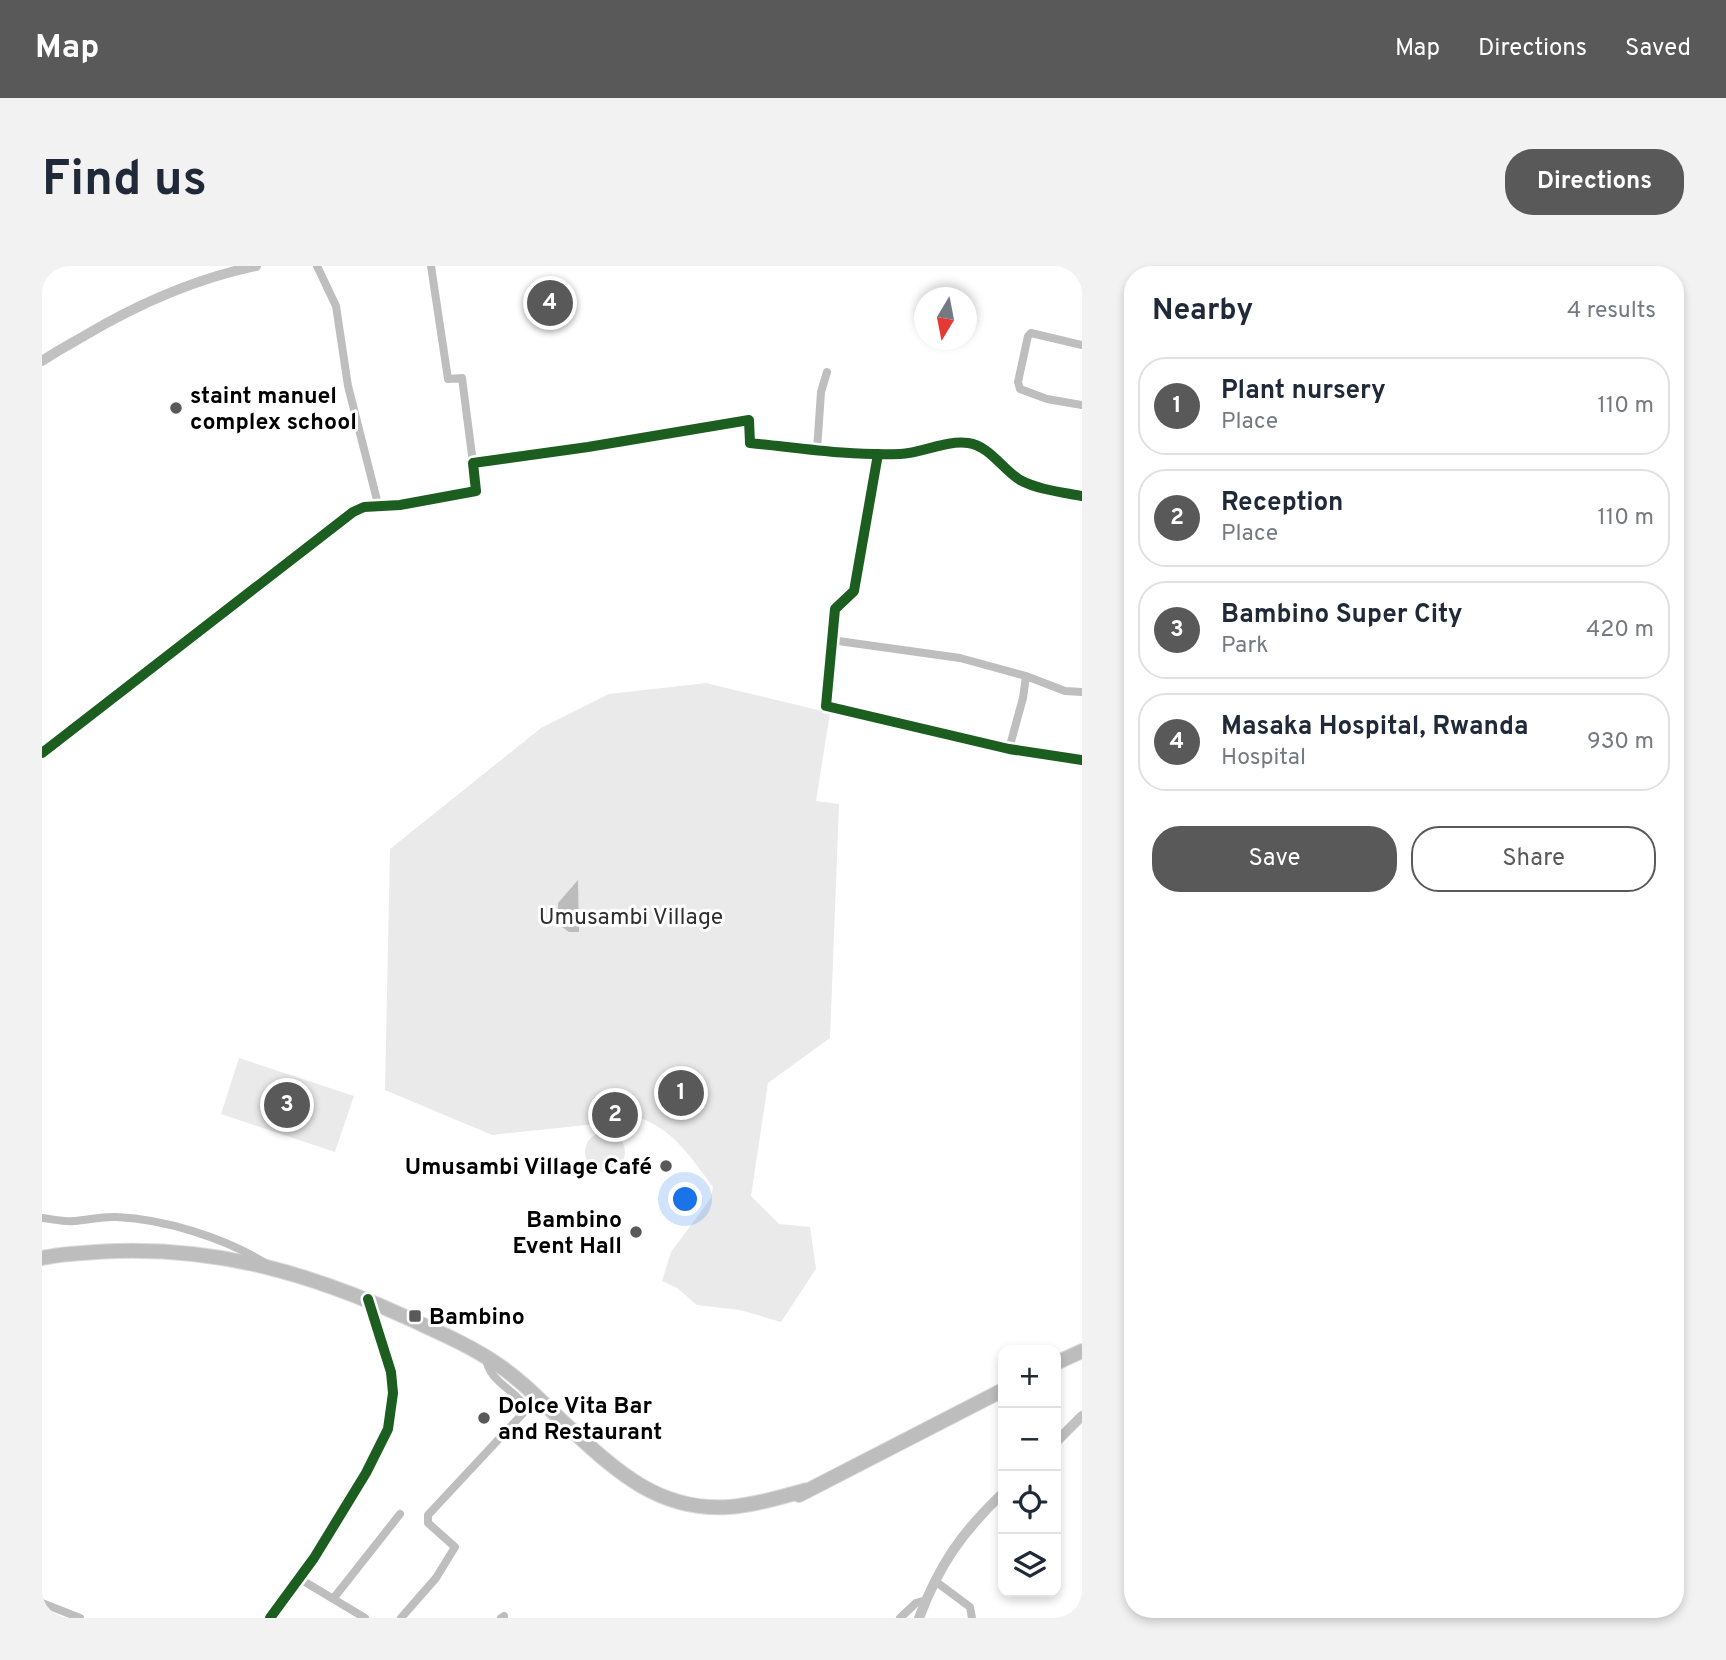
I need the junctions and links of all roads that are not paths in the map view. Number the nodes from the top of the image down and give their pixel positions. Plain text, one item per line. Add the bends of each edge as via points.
1 (256, 266) edge
2 (317, 266) edge
3 (431, 266) edge
4 (1082, 345) edge
5 (43, 358) edge
6 (827, 372) dead end
7 (1082, 405) edge
8 (817, 450) junction
9 (878, 454) junction
10 (473, 463) junction
11 (1082, 496) edge
12 (379, 508) junction
13 (831, 640) junction
14 (1026, 676) junction
15 (1082, 692) edge
16 (1009, 749) junction
17 (42, 753) edge
18 (1082, 760) edge
19 (42, 1218) edge
20 (42, 1258) edge
21 (270, 1267) junction
22 (368, 1299) junction
23 (1082, 1351) edge
24 (486, 1357) junction
25 (1061, 1361) edge
26 (998, 1393) edge
27 (1082, 1416) edge
28 (1061, 1437) edge
29 (998, 1498) edge
30 (400, 1514) dead end
31 (300, 1579) junction
32 (935, 1581) junction
33 (333, 1599) junction
34 (926, 1600) junction
35 (42, 1602) edge
36 (80, 1618) edge
37 (270, 1618) edge
38 (365, 1618) edge
39 (401, 1618) edge
40 (900, 1618) edge
41 (919, 1618) edge
42 (972, 1618) edge

1 - 5 street via 158,296
2 - 12 street via 336,306 348,386
3 - 10 street via 448,379 463,378
4 - 7 street via 1031,333 1018,382 1020,389 1036,396
6 - 8 street
8 - 9 street
8 - 10 street via 750,443 748,421
9 - 11 street via 970,444 984,449 1029,485
9 - 13 street via 855,591 836,606
10 - 12 street via 477,491
12 - 17 street via 353,512
13 - 14 street via 960,659
13 - 16 street via 826,706
14 - 15 street via 1065,691
14 - 16 street
16 - 18 street
19 - 21 street via 71,1222 121,1217 158,1224 211,1236
20 - 21 highway via 156,1250
21 - 22 highway
22 - 24 highway
22 - 31 street via 391,1372 388,1429 350,1501
23 - 25 highway
24 - 26 highway via 551,1410 608,1476 666,1507 707,1514 756,1512 785,1503
24 - 39 street via 493,1377 527,1409 428,1515 428,1523 455,1547 436,1578
27 - 28 street
29 - 32 street via 956,1543
30 - 33 street
31 - 33 street
31 - 37 street
32 - 34 street
32 - 42 street via 970,1607
33 - 38 street
34 - 40 street via 916,1602
34 - 41 street
35 - 36 street

